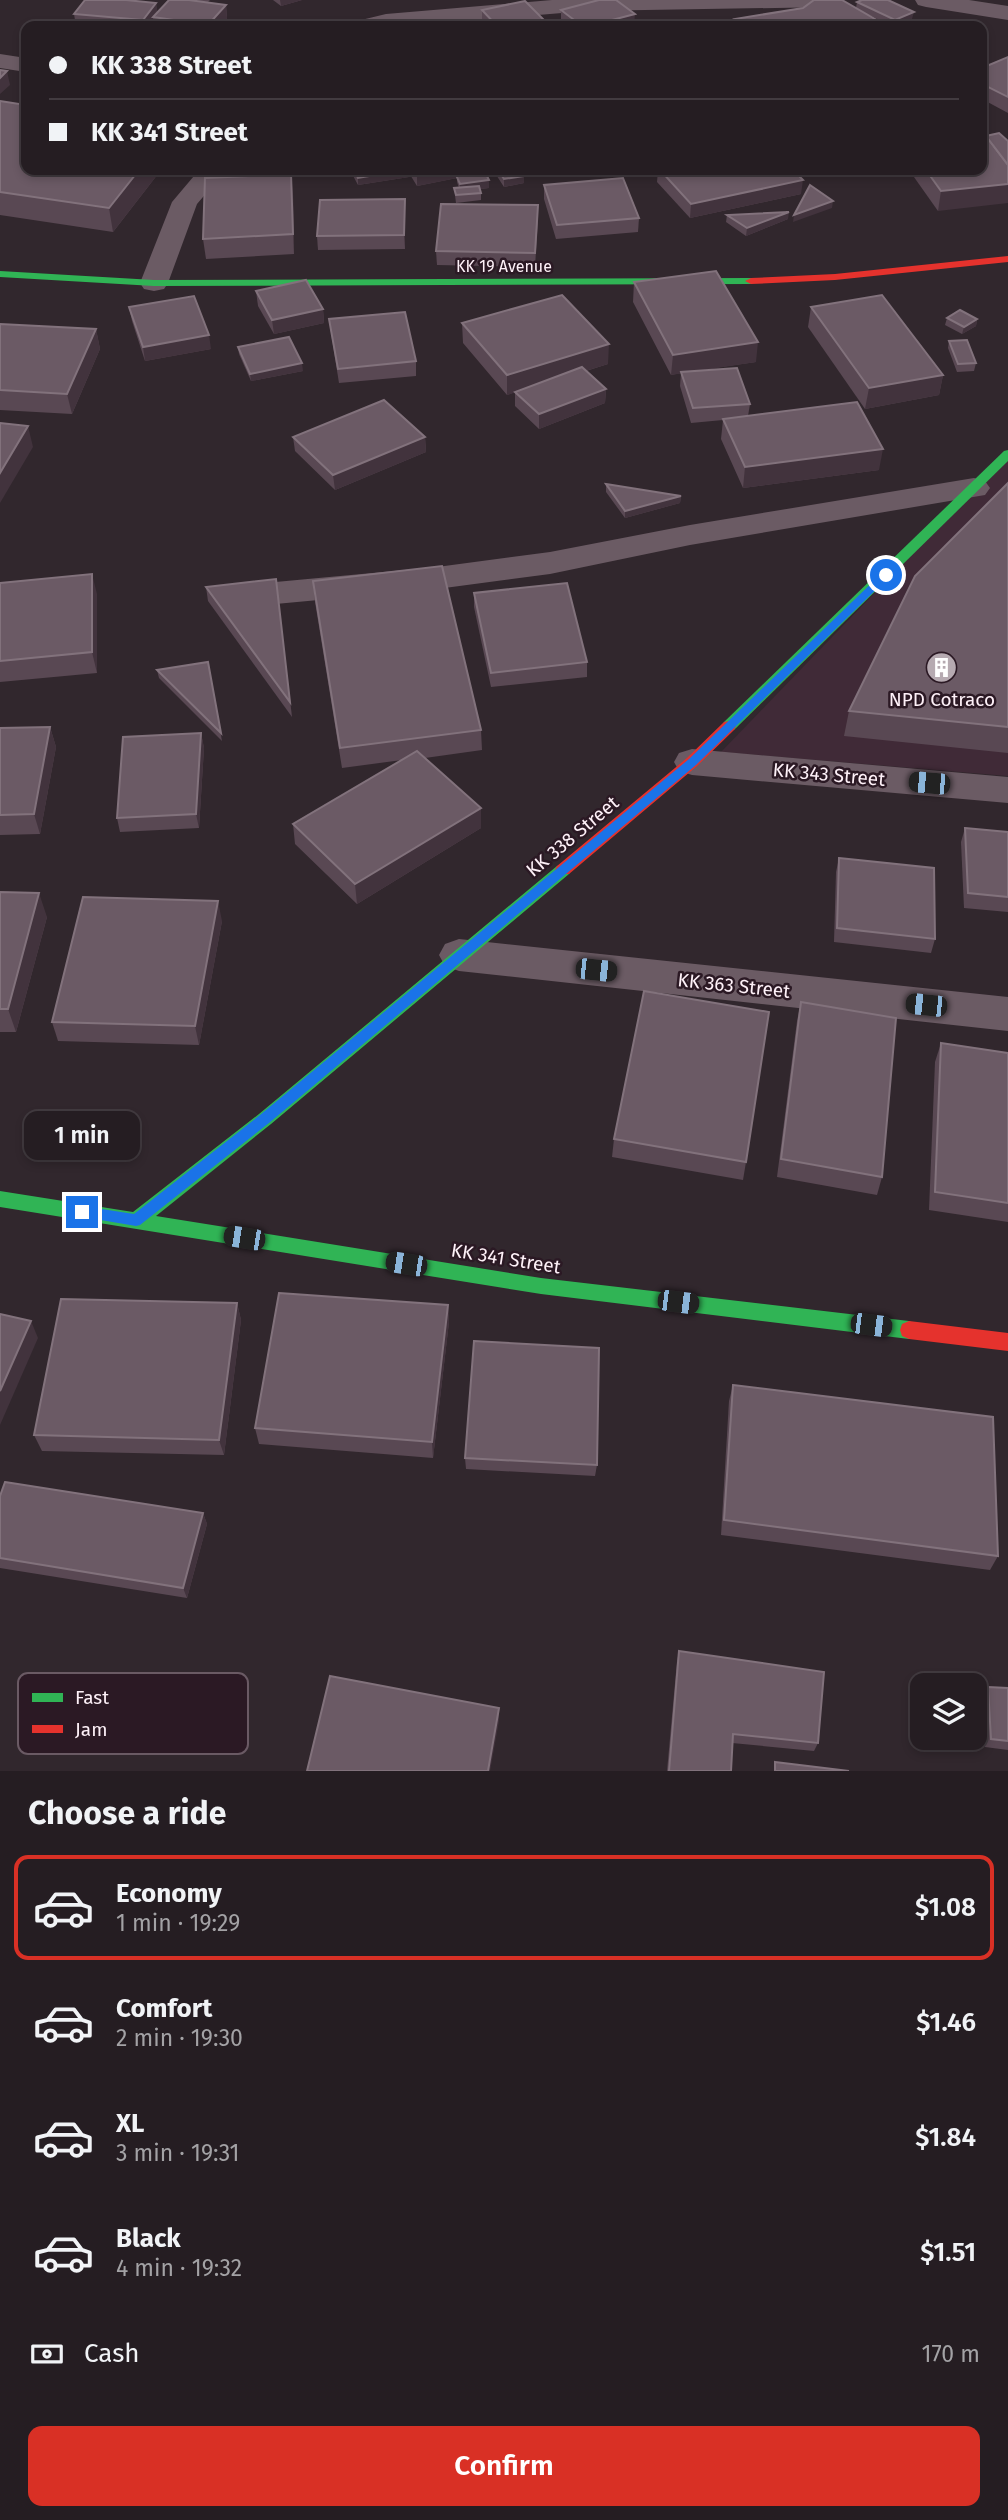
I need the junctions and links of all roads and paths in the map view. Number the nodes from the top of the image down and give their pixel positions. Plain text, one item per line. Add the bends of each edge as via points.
1 (831, 0) edge
2 (926, 0) edge
3 (1008, 13) edge
4 (378, 20) edge
5 (0, 61) edge
6 (21, 64) edge
7 (208, 175) edge
8 (1008, 259) edge
9 (0, 274) edge
10 (154, 283) junction
11 (1008, 454) edge
12 (974, 488) junction
13 (231, 597) edge
14 (692, 762) junction
15 (1008, 790) edge
16 (459, 955) junction
17 (1008, 1014) edge
18 (0, 1199) edge
19 (136, 1221) junction
20 (1008, 1342) edge

1 - 4 street via 586,4
2 - 3 street
5 - 6 street
7 - 10 street via 185,201
8 - 10 street, KK 19 Avenue via 835,277 728,282
9 - 10 street, KK 19 Avenue
11 - 12 street, KK 338 Street
12 - 13 street via 550,562 437,578
12 - 14 street, KK 338 Street
14 - 15 street, KK 343 Street
14 - 16 street, KK 338 Street
16 - 17 street, KK 363 Street
16 - 19 street, KK 338 Street
18 - 19 street, KK 341 Street
19 - 20 street, KK 341 Street via 541,1286

